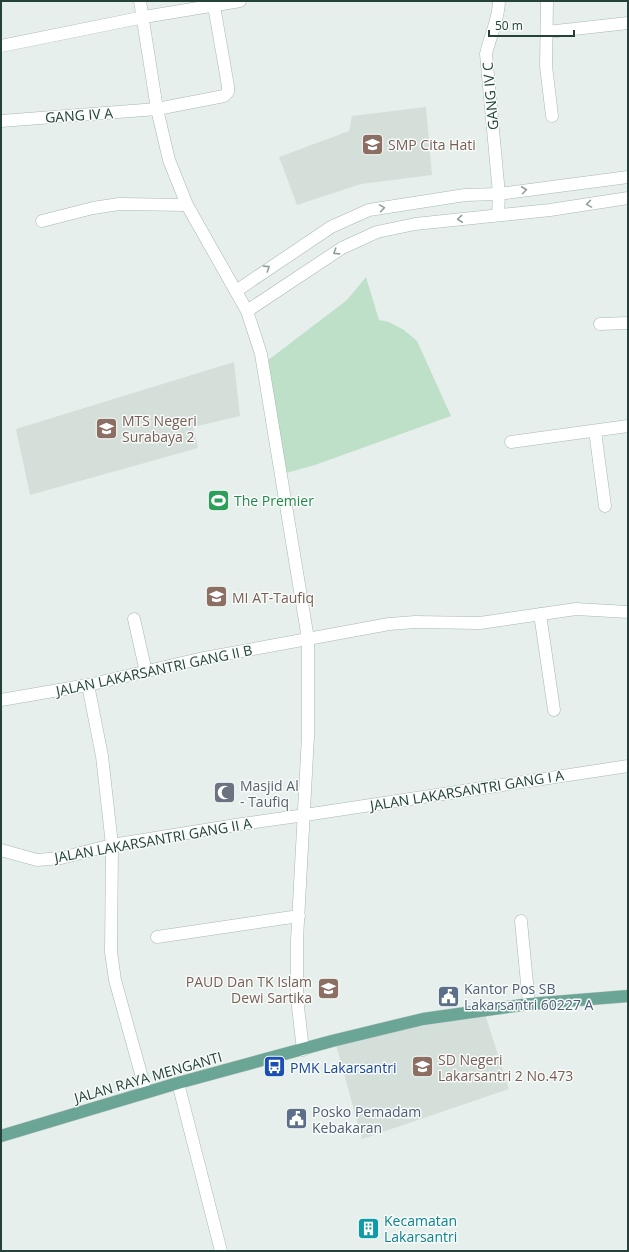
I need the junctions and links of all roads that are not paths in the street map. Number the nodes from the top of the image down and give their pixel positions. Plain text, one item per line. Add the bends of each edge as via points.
1 (140, 1) edge
2 (240, 1) edge
3 (499, 1) edge
4 (547, 1) edge
5 (214, 6) junction
6 (144, 17) junction
7 (628, 23) edge
8 (547, 32) junction
9 (1, 46) edge
10 (157, 109) junction
11 (552, 116) dead end
12 (1, 121) edge
13 (628, 177) edge
14 (499, 194) junction
15 (628, 198) edge
16 (187, 205) junction
17 (498, 215) junction
18 (42, 221) dead end
19 (236, 291) junction
20 (247, 311) junction
21 (628, 323) edge
22 (600, 324) dead end
23 (628, 426) edge
24 (595, 431) junction
25 (511, 442) dead end
26 (605, 506) dead end
27 (628, 612) edge
28 (540, 614) junction
29 (134, 619) dead end
30 (308, 639) junction
31 (146, 672) junction
32 (88, 685) junction
33 (1, 700) edge
34 (554, 710) dead end
35 (628, 766) edge
36 (305, 815) junction
37 (112, 845) junction
38 (1, 850) edge
39 (298, 916) junction
40 (521, 921) dead end
41 (157, 937) dead end
42 (628, 996) edge
43 (529, 1004) junction
44 (303, 1050) junction
45 (178, 1083) junction
46 (146, 1092) junction
47 (1, 1136) edge
48 (221, 1251) edge

1 - 6 street
2 - 5 street
3 - 14 street, GANG IV C via 497,20 490,35 486,54
4 - 8 street
5 - 6 street
5 - 10 street, GANG IV A via 228,92 224,96
6 - 9 street
6 - 10 street
7 - 8 street
8 - 11 street via 546,66
10 - 12 street, GANG IV A
10 - 16 street via 169,160
14 -> 13 street
14 - 17 street, GANG IV C
19 -> 14 street via 331,227 369,210 465,195
15 -> 17 street
16 - 18 street via 119,204
16 - 19 street
17 -> 20 street via 414,224 377,232 342,248
19 - 20 street
20 - 30 street via 261,354
21 - 22 street
23 - 24 street
24 - 25 street
24 - 26 street
27 - 28 street, JALAN LAKARSANTRI GANG II B via 576,609
28 - 30 street, JALAN LAKARSANTRI GANG II B via 480,623 389,624
28 - 34 street
29 - 31 street
30 - 31 street, JALAN LAKARSANTRI GANG II B via 199,659
30 - 36 street
31 - 32 street, JALAN LAKARSANTRI GANG II B
32 - 33 street, JALAN LAKARSANTRI GANG II B
32 - 37 street via 102,756
35 - 36 street, JALAN LAKARSANTRI GANG I A
36 - 37 street, JALAN LAKARSANTRI GANG II A
36 - 39 street
37 - 38 street, JALAN LAKARSANTRI GANG II A via 43,860
37 - 46 street via 111,952 115,980
39 - 41 street
39 - 44 street via 297,998
40 - 43 street
42 - 43 main road, JALAN RAYA MENGANTI
43 - 44 main road, JALAN RAYA MENGANTI via 423,1019
44 - 45 main road, JALAN RAYA MENGANTI
45 - 46 main road, JALAN RAYA MENGANTI
45 - 48 street
46 - 47 main road, JALAN RAYA MENGANTI

